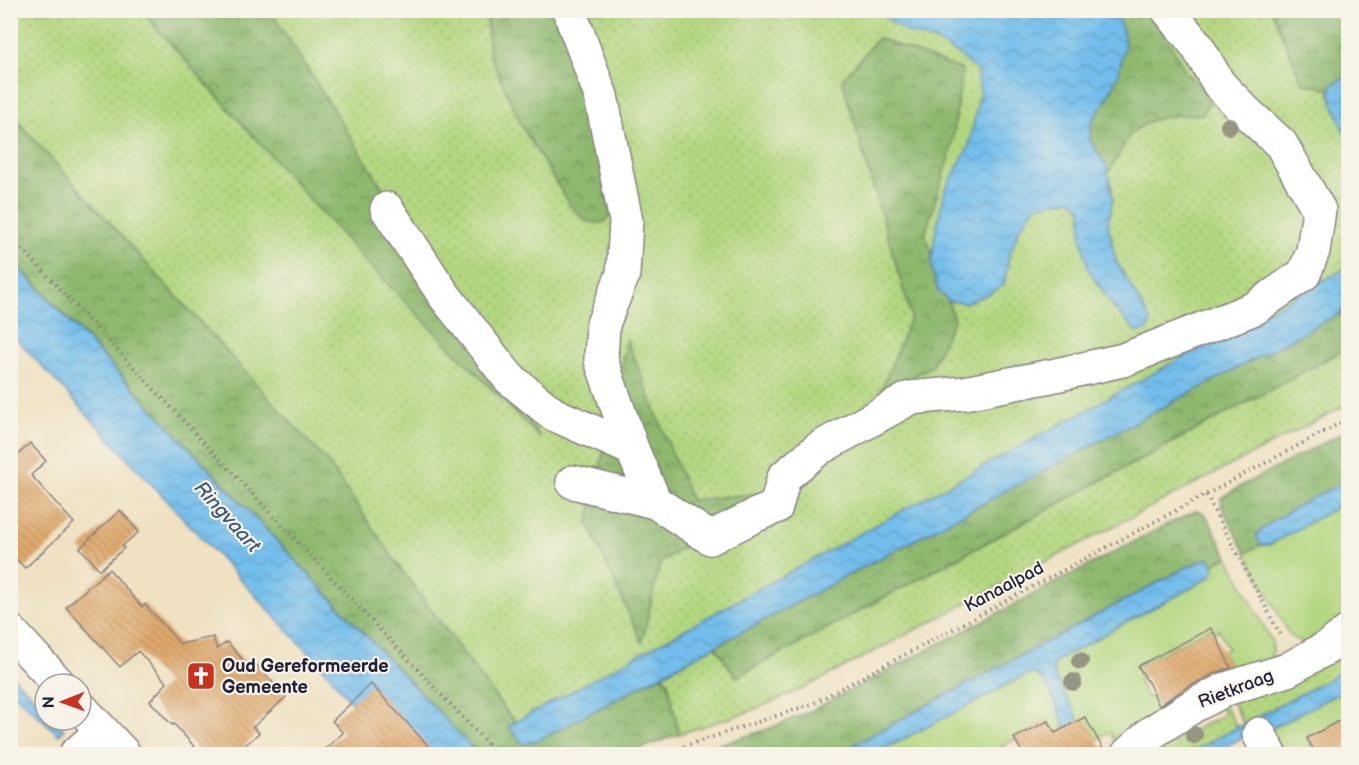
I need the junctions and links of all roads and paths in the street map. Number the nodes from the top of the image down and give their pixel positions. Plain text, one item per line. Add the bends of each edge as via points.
1 (569, 10) edge
2 (1168, 10) edge
3 (387, 208) dead end
4 (10, 236) edge
5 (1348, 419) edge
6 (633, 448) junction
7 (573, 482) dead end
8 (1206, 495) junction
9 (655, 502) junction
10 (10, 631) edge
11 (1348, 632) edge
12 (1297, 665) junction
13 (48, 672) edge
14 (93, 720) edge
15 (86, 732) edge
16 (76, 754) edge
17 (124, 754) edge
18 (497, 754) edge
19 (661, 754) edge
20 (1128, 754) edge

1 - 6 street via 601,96 626,221 622,274 603,324 601,360
2 - 9 street via 1197,46 1219,84 1281,144 1319,210 1313,251 1304,274 1255,308 1123,360 964,393 910,398 818,449 784,477 776,507 710,538
3 - 6 street via 444,295 509,378 553,414
4 - 18 path
5 - 8 path, Kanaalpad
6 - 9 street
7 - 9 street
8 - 12 path
8 - 19 path, Kanaalpad via 812,704
10 - 13 street
11 - 12 street, Rietkraag
12 - 20 street, Rietkraag via 1211,696 1167,722
14 - 17 street
15 - 16 street

